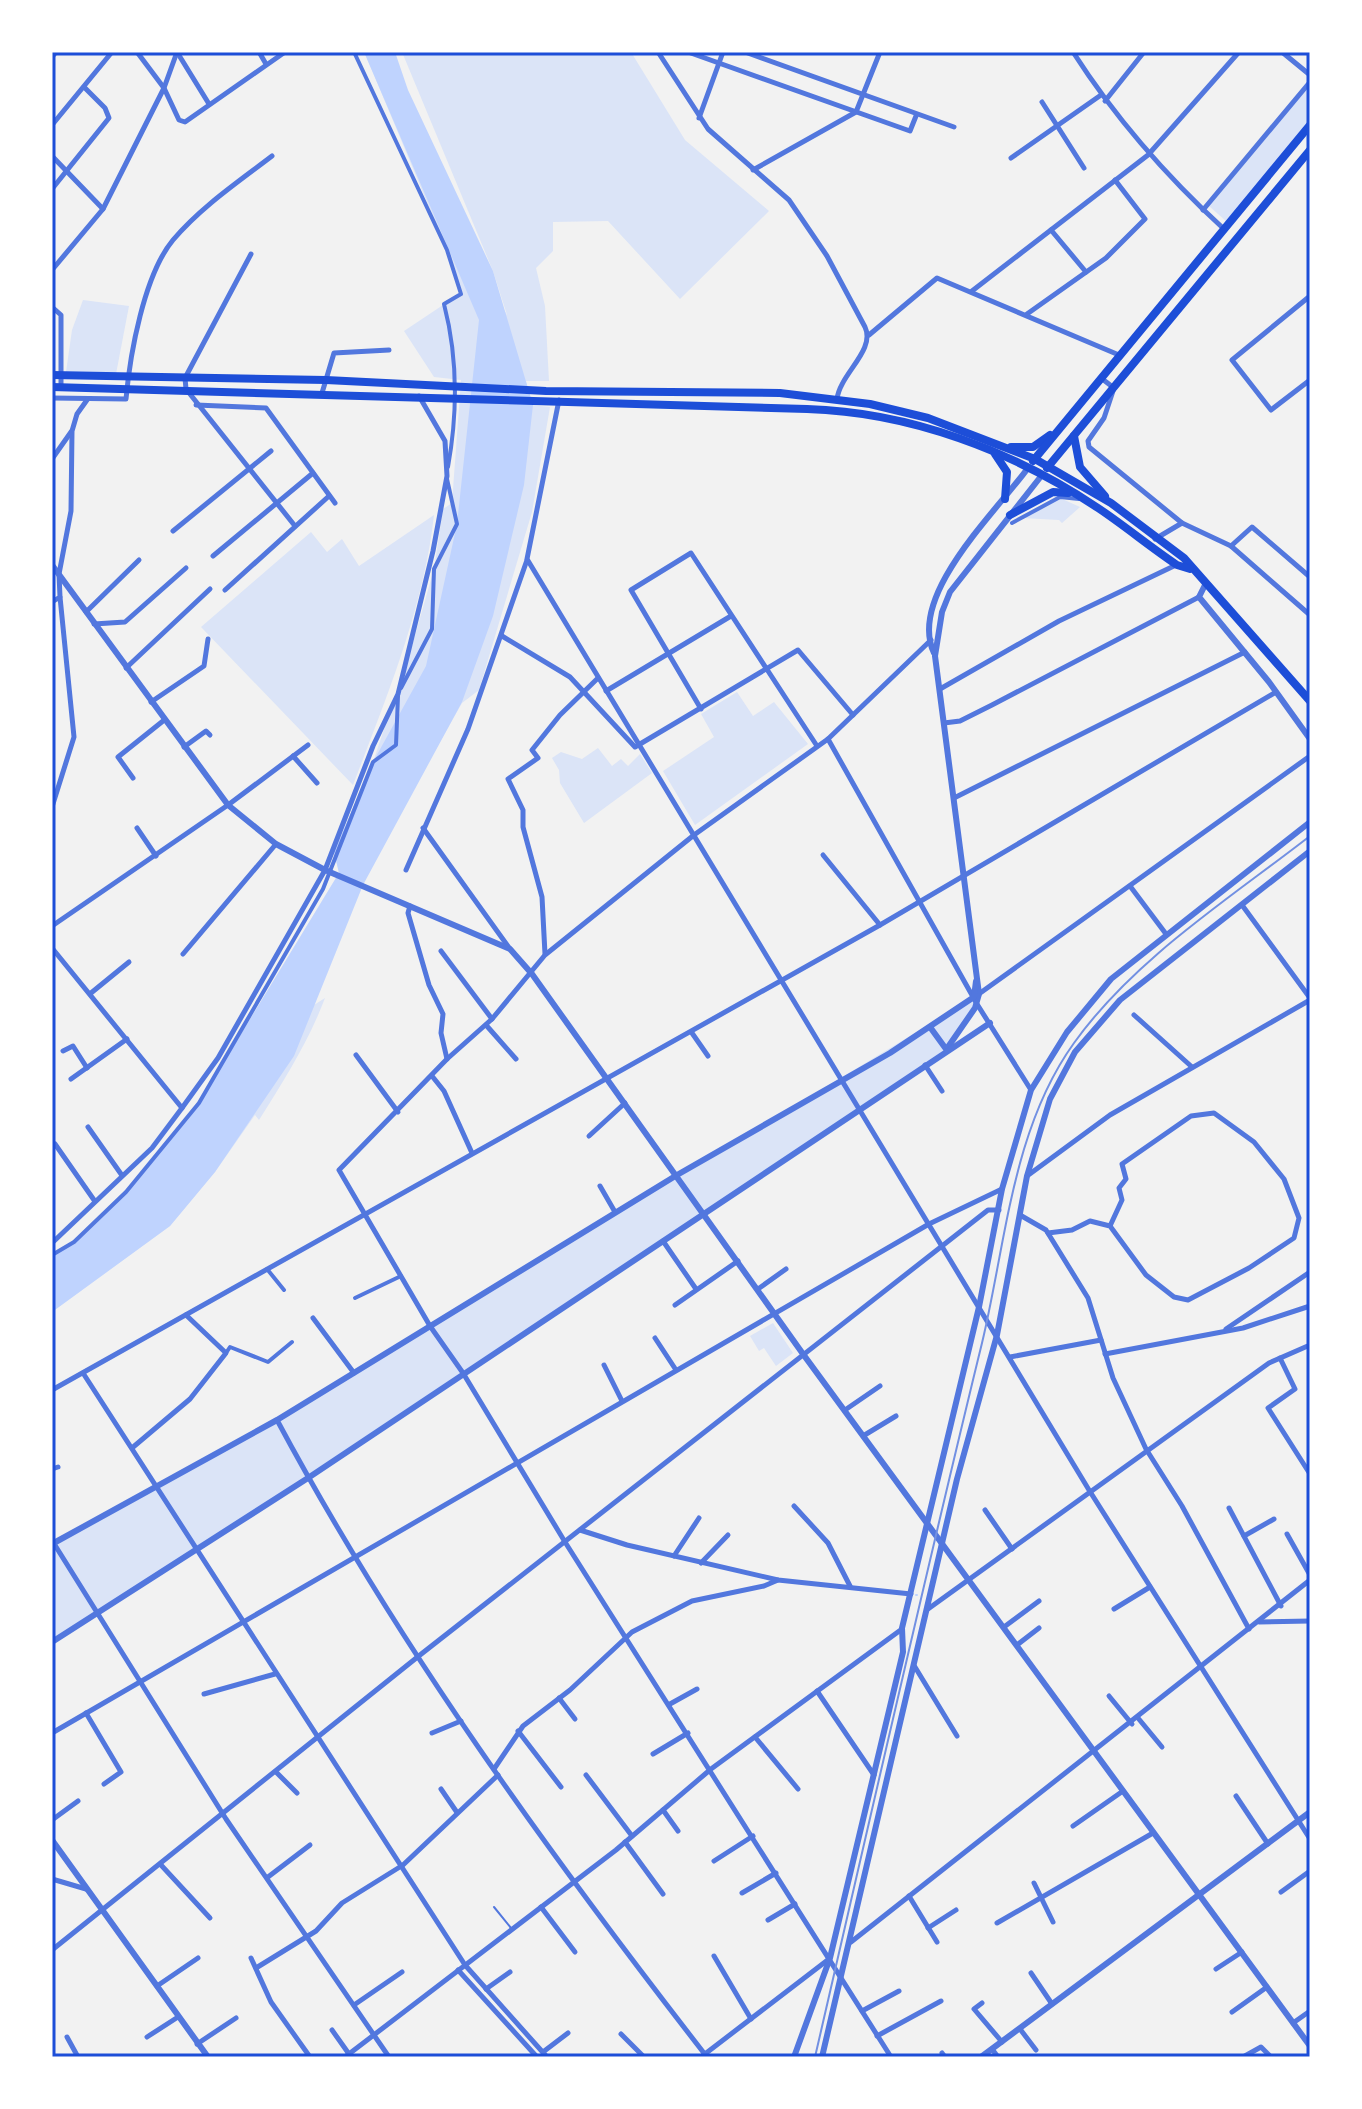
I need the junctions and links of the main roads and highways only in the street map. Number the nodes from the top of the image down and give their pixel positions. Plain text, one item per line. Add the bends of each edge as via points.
1 (1310, 125) edge
2 (1310, 150) edge
3 (57, 375) edge
4 (254, 379) junction
5 (128, 382) junction
6 (57, 387) edge
7 (254, 391) junction
8 (546, 396) junction
9 (1060, 427) junction
10 (1074, 436) junction
11 (1006, 447) junction
12 (994, 454) junction
13 (1035, 459) junction
14 (1049, 466) junction
15 (1028, 468) junction
16 (1042, 475) junction
17 (1072, 493) junction
18 (1005, 499) road end
19 (1111, 503) junction
20 (1011, 519) road end
21 (1180, 562) junction
22 (1310, 701) edge

1 - 9 main road
2 - 10 main road
3 - 5 main road
4 - 5 main road
4 - 7 main road
4 - 8 main road via 456,386
5 - 6 main road
5 - 7 main road
7 - 8 main road
8 - 11 main road via 780,393 837,399 928,418
8 - 12 main road via 873,414
9 - 11 main road via 1033,447
9 - 13 main road
10 - 14 main road
10 - 19 main road via 1080,467
11 - 13 main road
12 - 15 main road
12 - 18 main road via 1007,472
13 - 14 main road
13 - 15 main road
14 - 16 main road
14 - 19 main road
15 - 16 main road
16 - 17 main road
17 - 20 main road via 1053,492
17 - 21 main road
19 - 21 main road
21 - 22 main road

